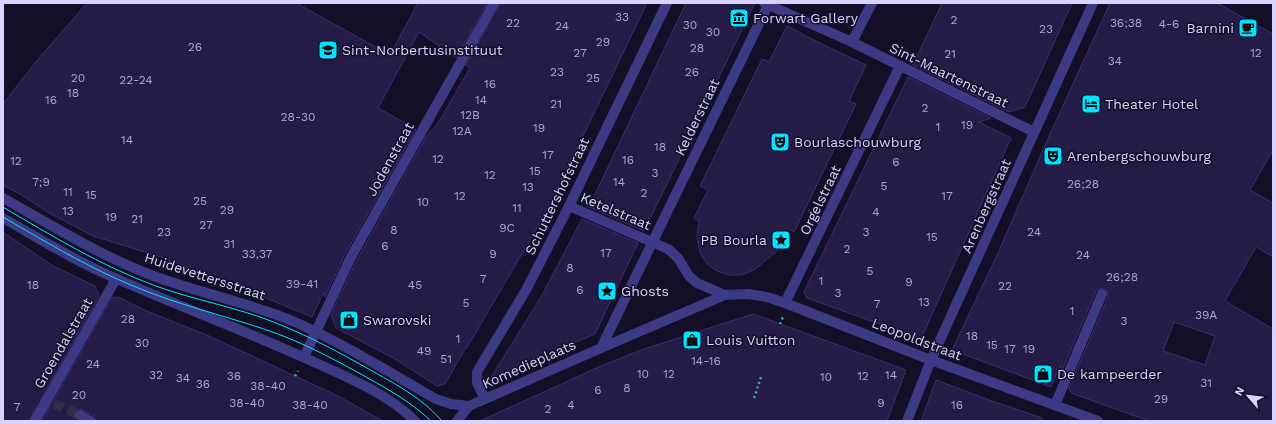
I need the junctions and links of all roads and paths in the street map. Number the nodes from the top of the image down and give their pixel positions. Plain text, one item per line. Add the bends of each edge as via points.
1 (494, 3) edge
2 (667, 3) edge
3 (872, 3) edge
4 (1093, 3) edge
5 (766, 4) edge
6 (852, 42) junction
7 (900, 66) junction
8 (1034, 132) junction
9 (3, 198) edge
10 (569, 206) junction
11 (3, 218) edge
12 (652, 242) junction
13 (116, 279) junction
14 (1102, 294) dead end
15 (725, 295) junction
16 (785, 304) junction
17 (316, 332) junction
18 (601, 348) junction
19 (304, 357) junction
20 (931, 360) junction
21 (761, 377) dead end
22 (754, 398) dead end
23 (485, 399) junction
24 (451, 404) joint
25 (1055, 405) junction
26 (469, 406) junction
27 (80, 415) tunnel mouth
28 (35, 421) edge
29 (90, 421) edge
30 (416, 421) edge
31 (457, 421) edge
32 (907, 421) edge
33 (1098, 421) edge

1 - 17 street, Jodenstraat via 351,257
2 - 10 street, Schuttershofstraat
3 - 6 street
4 - 8 street, Arenbergstraat
5 - 6 street, Sint-Maartenstraat
5 - 12 street, Kelderstraat
6 - 7 street, Sint-Maartenstraat
7 - 8 street, Sint-Maartenstraat
7 - 16 street, Orgelstraat
8 - 20 street, Arenbergstraat
9 - 17 street, Huidevettersstraat via 93,248 150,275 252,306
10 - 12 street, Ketelstraat
10 - 23 street, Schuttershofstraat via 526,290 477,372 477,383
11 - 13 street
12 - 15 street, Ketelstraat via 678,258 689,276 697,283
12 - 18 street
13 - 19 street
13 - 28 street, Groendalstraat via 50,402
14 - 25 street
15 - 16 street, Leopoldstraat via 748,294 767,297
15 - 18 street, Komedieplaats
16 - 20 street, Leopoldstraat
17 - 19 street
17 - 24 street, Huidevettersstraat
18 - 23 street, Komedieplaats
19 - 30 street via 374,391
20 - 25 street, Leopoldstraat
20 - 32 street, Arenbergstraat
21 - 22 path
23 - 26 street, Komedieplaats
24 - 26 street, Komedieplaats
25 - 33 street, Leopoldstraat
26 - 31 street, Komedieplaats
27 - 29 street

